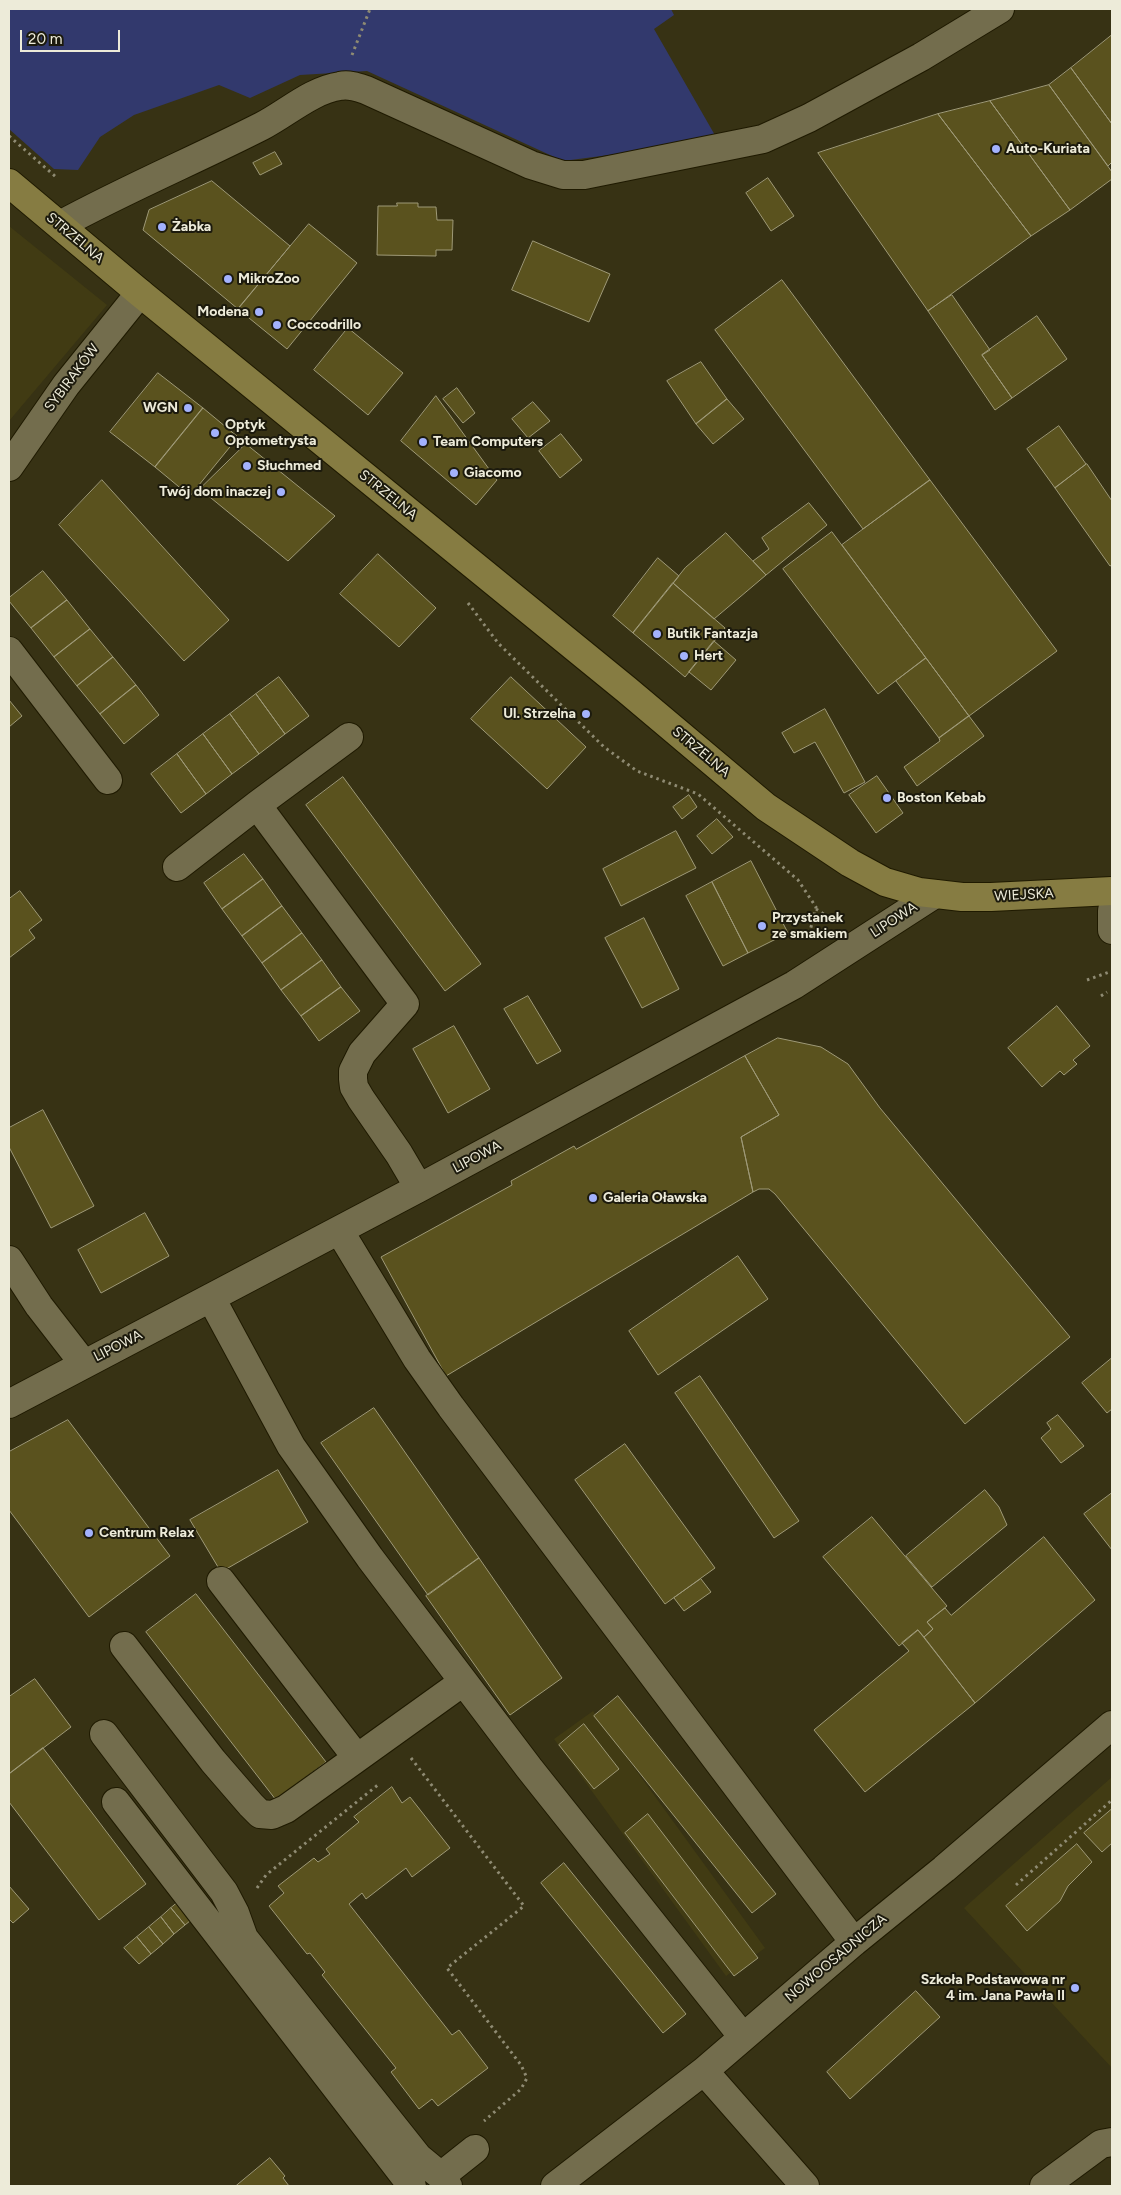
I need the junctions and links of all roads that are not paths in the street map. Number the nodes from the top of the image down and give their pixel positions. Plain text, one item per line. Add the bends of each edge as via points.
1 (1000, 9) edge
2 (9, 183) edge
3 (60, 225) junction
4 (140, 293) junction
5 (9, 468) edge
6 (9, 651) edge
7 (349, 737) dead end
8 (108, 780) dead end
9 (257, 805) junction
10 (177, 867) dead end
11 (1112, 891) edge
12 (935, 894) junction
13 (1112, 911) edge
14 (1112, 930) edge
15 (419, 1188) junction
16 (339, 1230) junction
17 (9, 1260) edge
18 (211, 1298) junction
19 (84, 1364) junction
20 (9, 1404) edge
21 (222, 1581) dead end
22 (124, 1646) dead end
23 (463, 1682) junction
24 (1112, 1725) edge
25 (104, 1734) dead end
26 (357, 1758) junction
27 (116, 1802) dead end
28 (854, 1942) junction
29 (743, 2037) junction
30 (704, 2071) junction
31 (477, 2137) road end
32 (1112, 2142) edge
33 (444, 2181) edge
34 (412, 2186) edge
35 (555, 2186) edge
36 (805, 2186) edge
37 (1044, 2186) edge

1 - 3 street via 872,84 763,139 602,173 563,175 531,165 366,90 340,86 315,95 272,121
2 - 3 main road, STRZELNA
3 - 4 main road, STRZELNA
4 - 5 street, SYBIRAKÓW via 66,384
4 - 12 main road, STRZELNA via 766,807 850,863 885,882
6 - 8 street
7 - 9 street
9 - 10 street
9 - 15 street via 404,1004 362,1053 353,1071 353,1079 361,1099
11 - 12 main road, WIEJSKA via 991,897
12 - 15 street, LIPOWA via 805,979
13 - 14 street
15 - 16 street, LIPOWA
16 - 18 street, LIPOWA
16 - 28 street via 417,1359 451,1407
17 - 19 street via 39,1306
18 - 19 street, LIPOWA
18 - 23 street via 290,1446
19 - 20 street, LIPOWA
21 - 26 street
22 - 26 street via 213,1761 260,1814 272,1815 286,1809
23 - 26 street
23 - 29 street
24 - 28 street, NOWOOSADNICZA
25 - 33 street via 224,1892 244,1938 418,2157
27 - 34 street
28 - 29 street, NOWOOSADNICZA
29 - 30 street, NOWOOSADNICZA
30 - 35 street, NOWOOSADNICZA
30 - 36 street
31 - 33 street
32 - 37 street via 1101,2144

